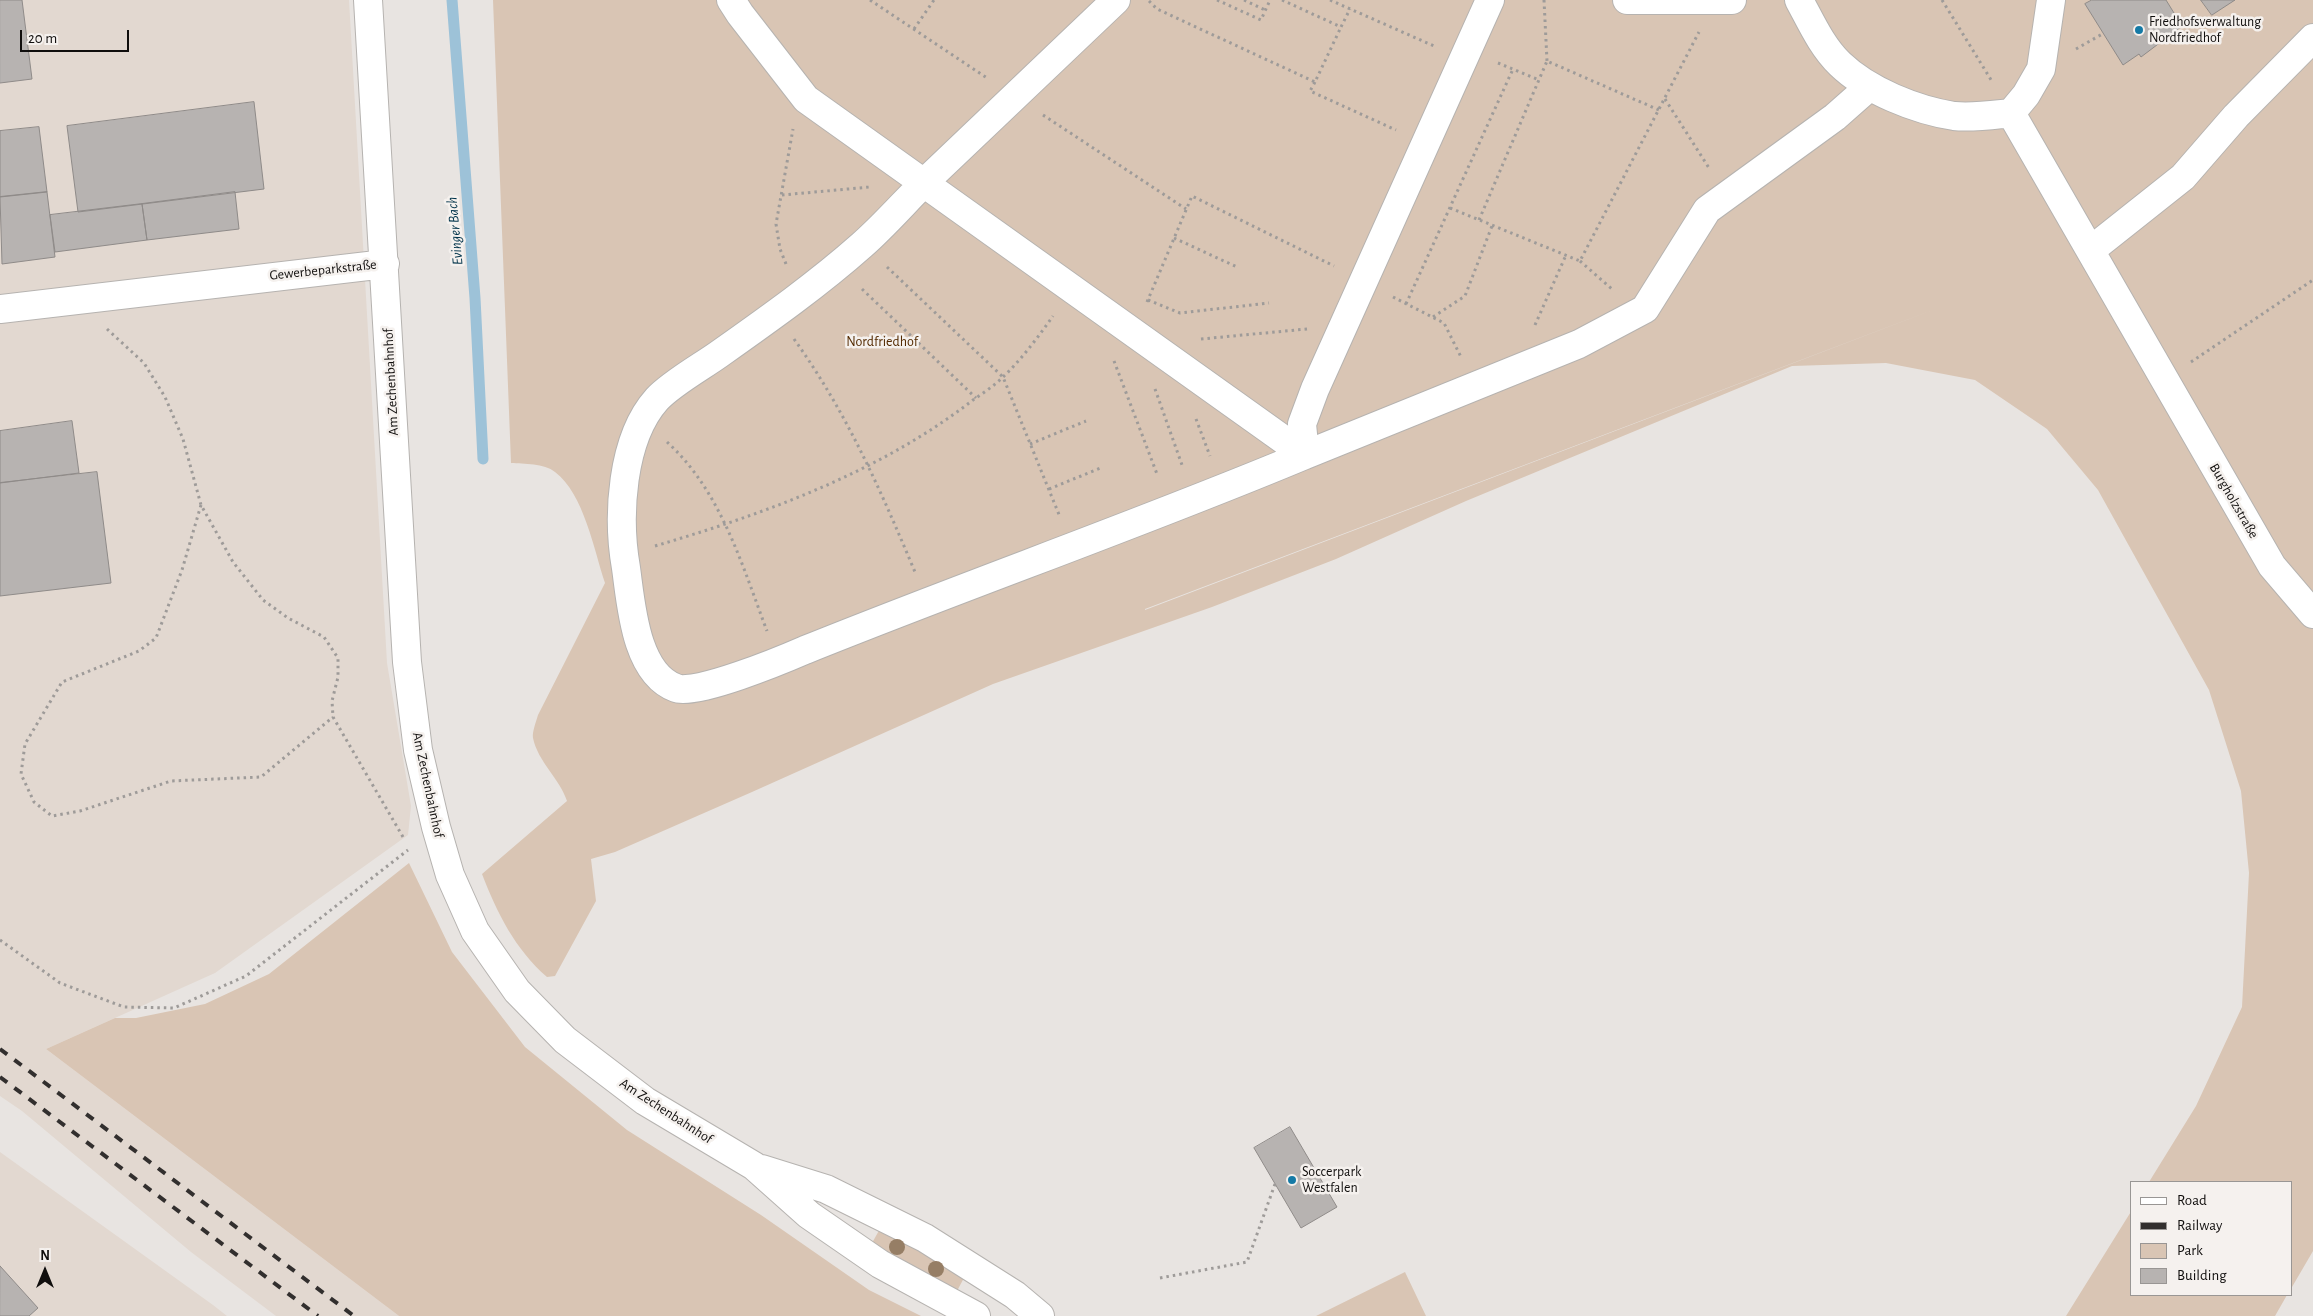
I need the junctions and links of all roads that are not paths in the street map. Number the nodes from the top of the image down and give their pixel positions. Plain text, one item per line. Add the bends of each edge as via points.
1 (368, 0) edge
2 (731, 0) edge
3 (1116, 0) edge
4 (1490, 0) edge
5 (1627, 0) edge
6 (1724, 0) edge
7 (1799, 0) edge
8 (2051, 0) edge
9 (2313, 38) edge
10 (1869, 87) junction
11 (2011, 113) junction
12 (925, 182) junction
13 (2091, 250) junction
14 (385, 264) junction
15 (0, 309) edge
16 (1305, 455) junction
17 (2313, 614) edge
18 (754, 1166) junction
19 (976, 1316) edge
20 (1040, 1316) edge

1 - 14 street, Gewerbeparkstraße
2 - 12 street via 806,99
3 - 12 street
4 - 16 street via 1315,389 1302,424
5 - 6 street
7 - 10 street via 1821,40 1839,64
8 - 11 street via 2041,68
9 - 13 street via 2236,116 2183,177
10 - 11 street via 1954,116
10 - 16 street via 1834,118 1707,210 1645,309 1579,344
11 - 13 street, Burgholzstraße
12 - 16 street
12 - 16 street via 863,244 776,314 659,397 643,420 632,443 627,468 624,555 638,641 661,678 676,688 692,690 778,661 927,600
13 - 17 street, Burgholzstraße via 2272,566
14 - 15 street, Gewerbeparkstraße
14 - 18 street, Am Zechenbahnhof via 407,662 418,750 450,875 475,931 517,991 565,1040 645,1101
18 - 19 street, Am Zechenbahnhof via 809,1215 880,1264
18 - 20 street, Am Zechenbahnhof via 826,1189 925,1238 1015,1294

